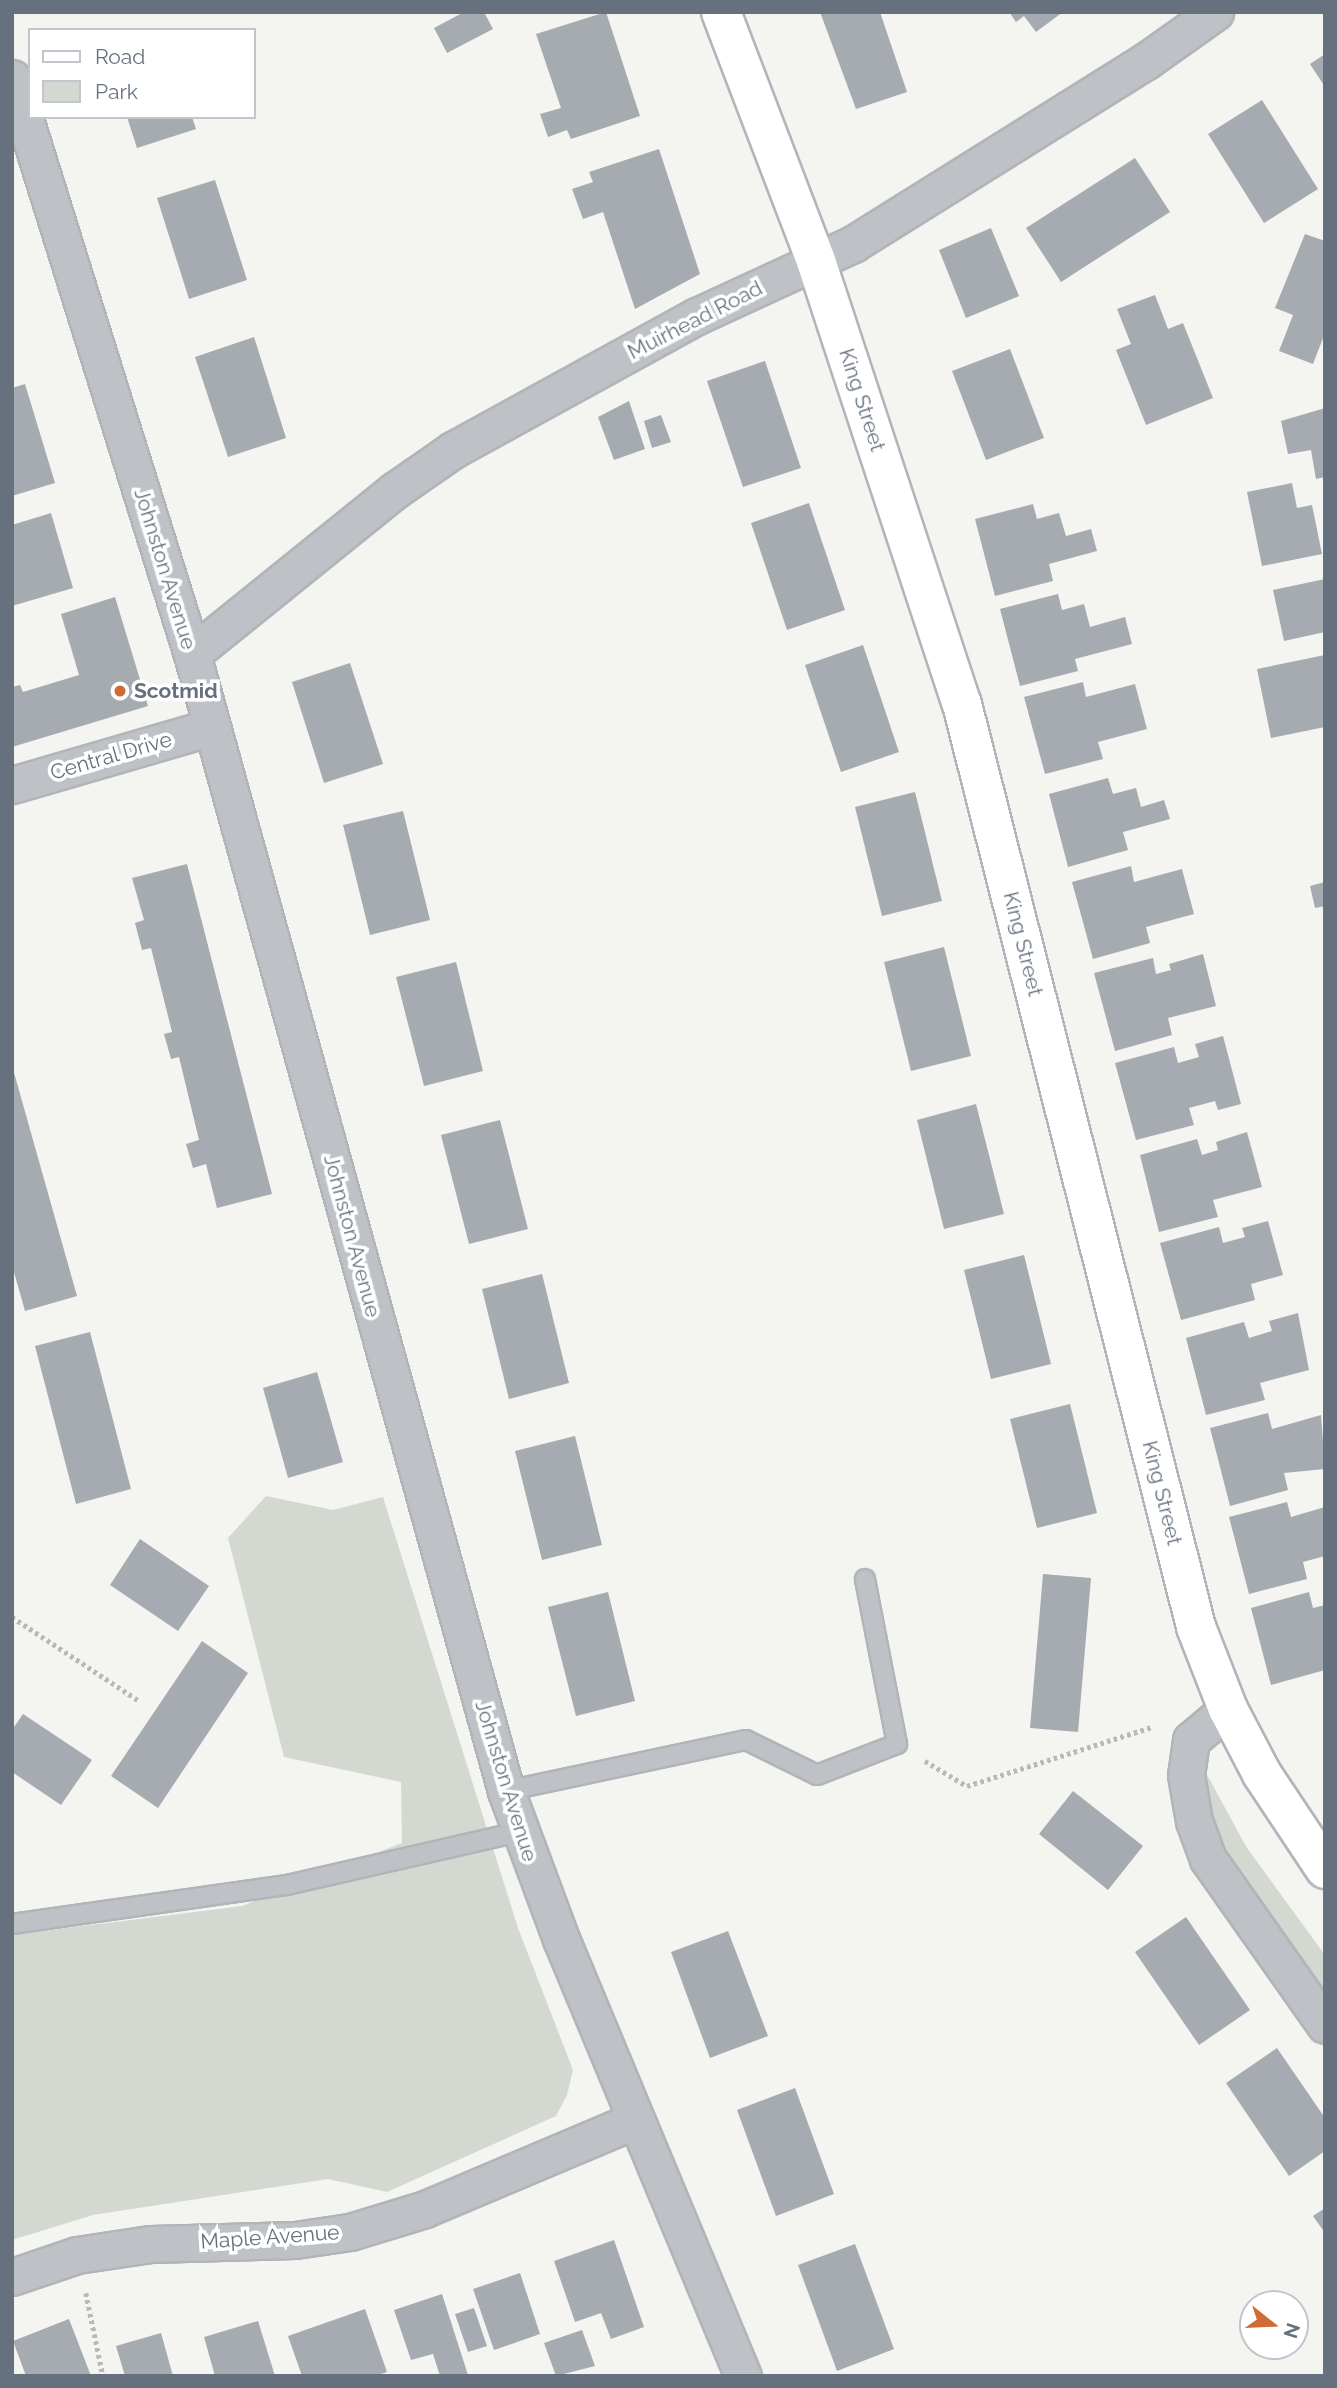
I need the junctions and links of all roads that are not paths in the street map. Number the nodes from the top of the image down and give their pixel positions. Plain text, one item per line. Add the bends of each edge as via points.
1 (721, 12) edge
2 (1215, 12) edge
3 (12, 78) edge
4 (816, 261) junction
5 (192, 654) junction
6 (211, 727) junction
7 (12, 785) edge
8 (865, 1579) dead end
9 (1228, 1709) junction
10 (506, 1791) junction
11 (519, 1832) junction
12 (1325, 1869) edge
13 (12, 1924) edge
14 (1325, 2025) edge
15 (636, 2120) junction
16 (12, 2277) edge
17 (743, 2376) edge

1 - 4 main road, King Street
2 - 4 street, Muirhead Road via 853,244
3 - 5 street, Johnston Avenue
4 - 5 street, Muirhead Road via 697,316 453,450 394,491
4 - 9 main road, King Street via 962,704 1196,1627
5 - 6 street, Johnston Avenue
6 - 7 street, Central Drive
6 - 10 street, Johnston Avenue
8 - 10 lane via 897,1744 817,1775 746,1740
9 - 12 main road, King Street via 1262,1774
9 - 14 street via 1192,1740 1186,1775 1194,1821 1208,1858
10 - 11 street, Johnston Avenue
11 - 13 lane via 287,1885
11 - 15 street, Johnston Avenue
15 - 16 street, Maple Avenue via 425,2209 350,2232 295,2240 151,2244 77,2255
15 - 17 street, Johnston Avenue

